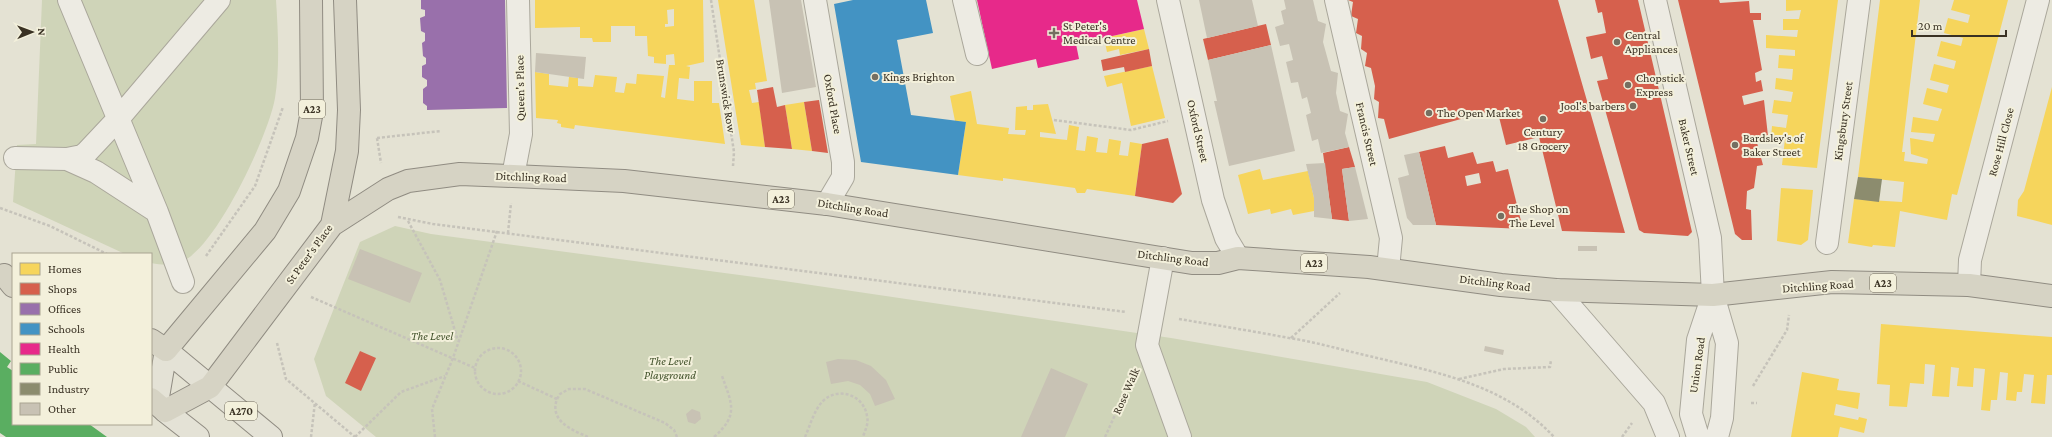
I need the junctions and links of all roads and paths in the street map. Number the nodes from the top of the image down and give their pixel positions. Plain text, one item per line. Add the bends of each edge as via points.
1 (69, 0) edge
2 (218, 0) edge
3 (311, 0) edge
4 (345, 0) edge
5 (518, 0) edge
6 (711, 0) edge
7 (815, 0) edge
8 (964, 0) edge
9 (1168, 0) edge
10 (1336, 0) edge
11 (1655, 0) edge
12 (1859, 0) edge
13 (2038, 0) edge
14 (977, 54) dead end
15 (284, 104) dead end
16 (118, 119) junction
17 (1054, 120) dead end
18 (1171, 121) dead end
19 (441, 131) dead end
20 (15, 158) dead end
21 (67, 159) junction
22 (382, 167) dead end
23 (513, 176) junction
24 (731, 193) junction
25 (827, 204) junction
26 (0, 208) edge
27 (156, 212) junction
28 (394, 216) dead end
29 (408, 220) junction
30 (332, 225) junction
31 (497, 231) junction
32 (1827, 242) dead end
33 (105, 253) edge
34 (1163, 258) junction
35 (1238, 258) junction
36 (1378, 268) junction
37 (183, 282) joint
38 (1969, 286) junction
39 (1792, 287) junction
40 (1556, 290) junction
41 (1713, 295) junction
42 (2052, 296) edge
43 (311, 297) dead end
44 (1153, 315) junction
45 (1291, 338) junction
46 (458, 342) junction
47 (159, 345) edge
48 (279, 345) dead end
49 (1147, 345) junction
50 (453, 358) junction
51 (1551, 360) dead end
52 (475, 368) junction
53 (445, 376) junction
54 (722, 376) dead end
55 (1458, 379) junction
56 (518, 382) junction
57 (210, 386) junction
58 (1750, 390) dead end
59 (557, 399) junction
60 (315, 402) junction
61 (158, 404) edge
62 (198, 437) edge
63 (271, 437) edge
64 (310, 437) edge
65 (355, 437) edge
66 (435, 437) edge
67 (588, 437) edge
68 (677, 437) edge
69 (714, 437) edge
70 (805, 437) edge
71 (863, 437) edge
72 (1105, 437) edge
73 (1180, 437) edge
74 (1554, 437) edge
75 (1668, 437) edge
76 (1698, 437) edge
77 (1717, 437) edge

1 - 16 street
2 - 16 street
3 - 47 highway, A23 via 312,111 300,160 289,191 265,231
4 - 30 highway, St Peter's Place via 349,110 347,151
5 - 23 street, Queen's Place via 521,134
6 - 24 path, Brunswick Row via 734,152
7 - 25 street, Oxford Place via 843,162 843,177
8 - 14 street
9 - 35 street, Oxford Street via 1213,200 1226,238
10 - 36 street, Francis Street via 1390,238
11 - 41 street, Baker Street via 1710,238
12 - 32 street, Kingsbury Street
13 - 38 street, Rose Hill Close via 1970,260
15 - 37 path via 255,186 201,263
16 - 21 street via 82,156
16 - 27 street
17 - 18 path via 1131,130
19 - 22 path via 377,138
20 - 21 street
21 - 27 street via 101,175
23 - 24 highway, Ditchling Road / A23 via 624,181
23 - 30 highway, Ditchling Road / A23 via 460,174 408,181 388,189
24 - 25 highway, Ditchling Road / A23
25 - 34 highway, Ditchling Road / A23
26 - 33 path via 50,226
27 - 37 street
28 - 29 path
29 - 31 path
29 - 46 path via 440,280
30 - 57 highway, St Peter's Place / A23
31 - 44 path
31 - 46 path
34 - 35 highway, Ditchling Road / A23 via 1211,263
34 - 44 street
35 - 36 highway, Ditchling Road / A23
36 - 40 highway, Ditchling Road / A23
36 - 45 path
38 - 39 highway, Ditchling Road / A23 via 1832,282
38 - 42 highway, Ditchling Road / A23
39 - 41 highway, Ditchling Road / A23
39 - 58 path via 1787,330
40 - 41 highway, Ditchling Road / A23
40 - 75 street via 1654,403
41 - 76 street, Union Road via 1698,340 1691,414
41 - 77 street, Union Road via 1727,343 1722,418
43 - 50 path
44 - 45 path
44 - 49 street
45 - 55 path
46 - 50 path
47 - 57 main road, A270
47 - 61 main road
48 - 60 path via 286,379
49 - 72 path, Rose Walk
49 - 73 street
50 - 52 path
50 - 53 path
51 - 55 path via 1550,367 1504,369
52 - 56 path via 478,382 491,393 500,394 508,391
52 - 56 path via 477,361 487,350 502,348 516,357 521,372
53 - 65 path via 401,392
53 - 66 path via 432,408
54 - 69 path via 732,413 726,427
55 - 74 path via 1504,398 1530,415
56 - 59 path
57 - 61 highway, St Peter's Place / A23
57 - 63 main road, A270
59 - 67 path via 555,410 559,421
59 - 68 path via 569,389 585,389 665,423 674,430
60 - 64 path
60 - 65 path
61 - 62 main road
70 - 71 path via 822,402 841,393 855,397 864,406 868,418

